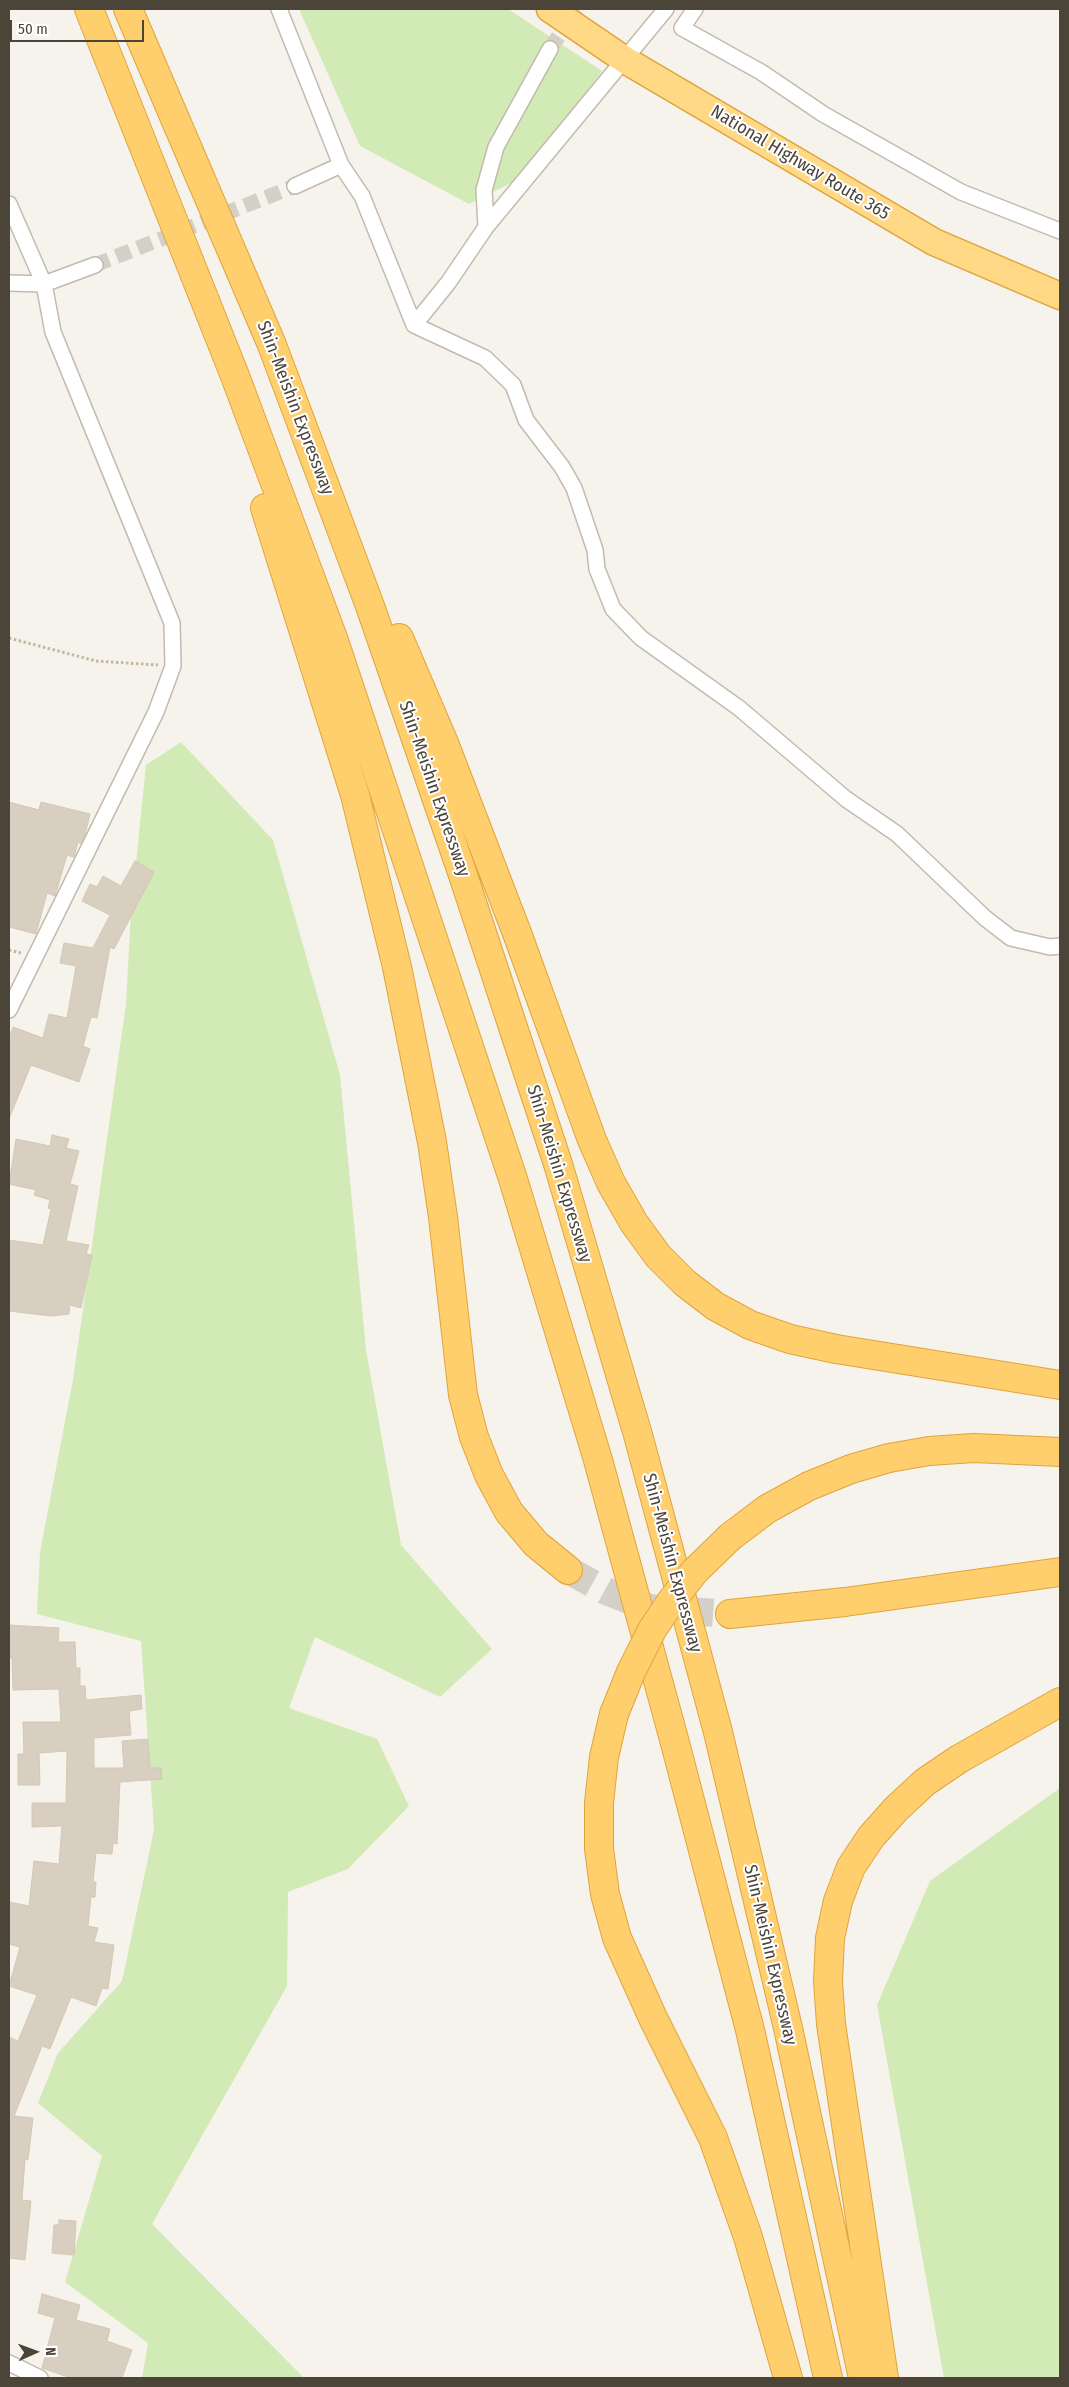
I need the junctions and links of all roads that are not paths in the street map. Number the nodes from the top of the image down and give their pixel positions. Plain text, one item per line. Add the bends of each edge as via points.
1 (89, 9) edge
2 (128, 9) edge
3 (279, 9) edge
4 (550, 9) edge
5 (666, 9) edge
6 (694, 9) edge
7 (550, 49) tunnel mouth
8 (625, 60) junction
9 (131, 110) junction
10 (341, 165) junction
11 (295, 186) tunnel mouth
12 (9, 204) edge
13 (486, 227) junction
14 (1060, 231) edge
15 (94, 265) tunnel mouth
16 (9, 283) edge
17 (44, 284) junction
18 (1060, 296) edge
19 (414, 325) junction
20 (272, 345) junction
21 (1060, 946) edge
22 (9, 1010) edge
23 (1060, 1384) edge
24 (1060, 1452) edge
25 (568, 1570) tunnel mouth
26 (1060, 1572) edge
27 (730, 1614) tunnel mouth
28 (1060, 1702) edge
29 (9, 2363) edge
30 (40, 2378) edge
31 (788, 2378) edge
32 (828, 2378) edge
33 (863, 2378) edge
34 (884, 2378) edge

1 - 9 highway, Shin-Meishin Expressway
2 - 20 highway, Shin-Meishin Expressway
3 - 10 street
4 - 8 highway, National Highway Route 365
5 - 8 street
6 - 14 street via 682,28 961,192
7 - 13 street via 496,147 484,190
8 - 13 street
8 - 18 highway, National Highway Route 365 via 934,242
9 - 25 highway via 276,541 357,804 397,967 432,1142 463,1395 474,1437 509,1512 536,1544
9 - 32 highway, Shin-Meishin Expressway via 333,638 513,1180 598,1460 678,1752 750,2030
10 - 11 street
10 - 19 street via 362,196
12 - 17 street
13 - 19 street via 448,284
15 - 17 street
16 - 17 street
17 - 22 street via 53,332 172,623 173,666 156,712
19 - 21 street via 485,358 513,386 526,420 574,488 595,550 597,569 613,609 642,638 739,708 846,799 897,834 985,918 1011,938 1050,947
20 - 23 highway via 444,743 592,1140 620,1199 658,1256 715,1306 750,1325 790,1339
20 - 33 highway, Shin-Meishin Expressway via 370,606 463,875 558,1164 638,1435 718,1732 788,2028
24 - 31 highway, bridge via 974,1448 889,1458 809,1486 767,1509 730,1537 695,1571 667,1607 631,1672 614,1714 604,1757 600,1803 599,1849 605,1894 617,1938 712,2138 748,2237
26 - 27 highway
28 - 34 highway via 925,1782 871,1837 852,1867 838,1901 830,1938 831,2024
29 - 30 street

